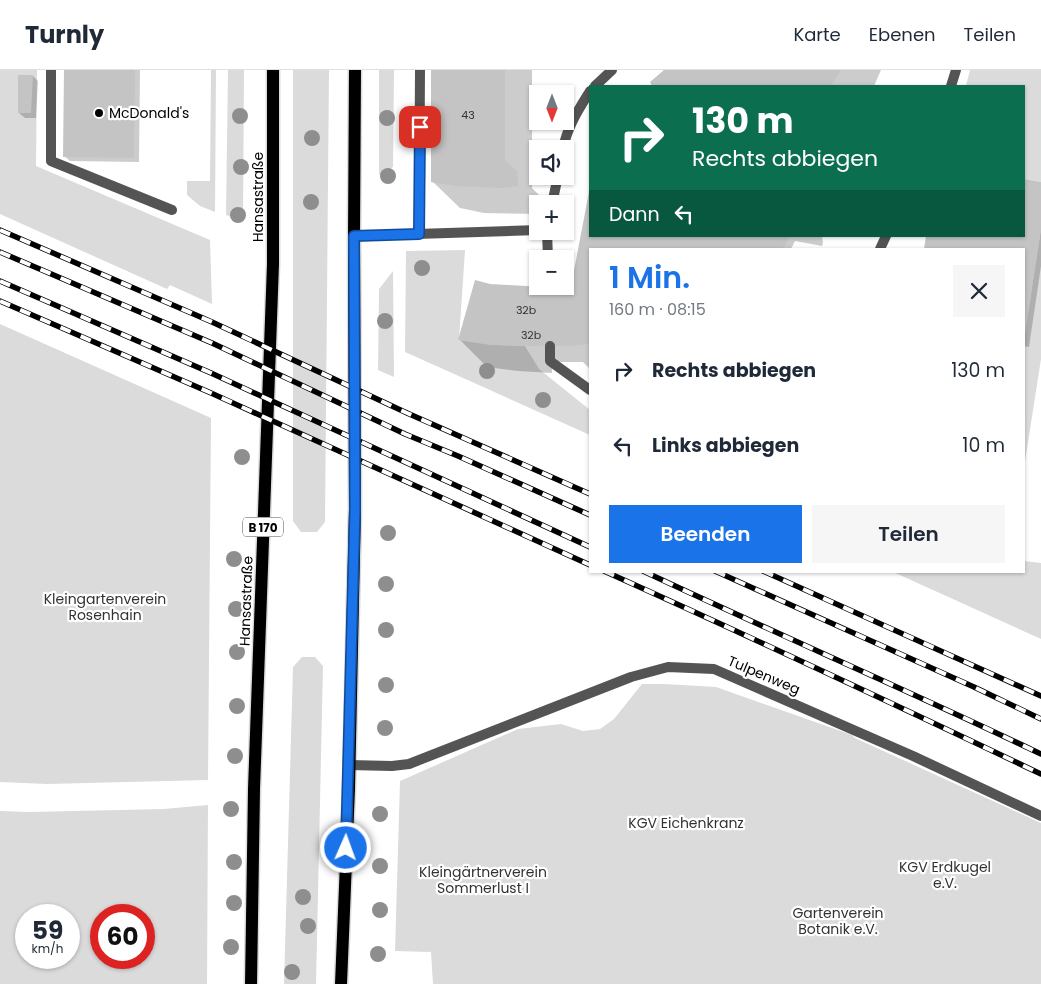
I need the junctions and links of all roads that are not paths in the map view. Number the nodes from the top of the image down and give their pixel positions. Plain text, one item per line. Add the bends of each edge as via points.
1 (51, 70) edge
2 (273, 70) edge
3 (355, 70) edge
4 (420, 70) edge
5 (612, 70) edge
6 (956, 70) edge
7 (596, 85) edge
8 (951, 85) edge
9 (589, 93) edge
10 (565, 140) edge
11 (172, 210) dead end
12 (529, 230) edge
13 (419, 234) junction
14 (354, 236) junction
15 (550, 346) dead end
16 (589, 389) edge
17 (349, 765) junction
18 (1041, 816) edge
19 (251, 984) edge
20 (341, 984) edge

1 - 11 lane via 51,161
2 - 19 main road, Hansastraße / B 170 via 273,264 254,789
3 - 14 main road
4 - 13 lane
5 - 7 lane
6 - 8 lane
9 - 10 lane
12 - 13 lane
13 - 14 lane
14 - 17 main road via 355,509
15 - 16 lane via 550,361
17 - 18 lane, Tulpenweg via 409,764 631,677 668,667 714,669 905,752
17 - 20 main road

